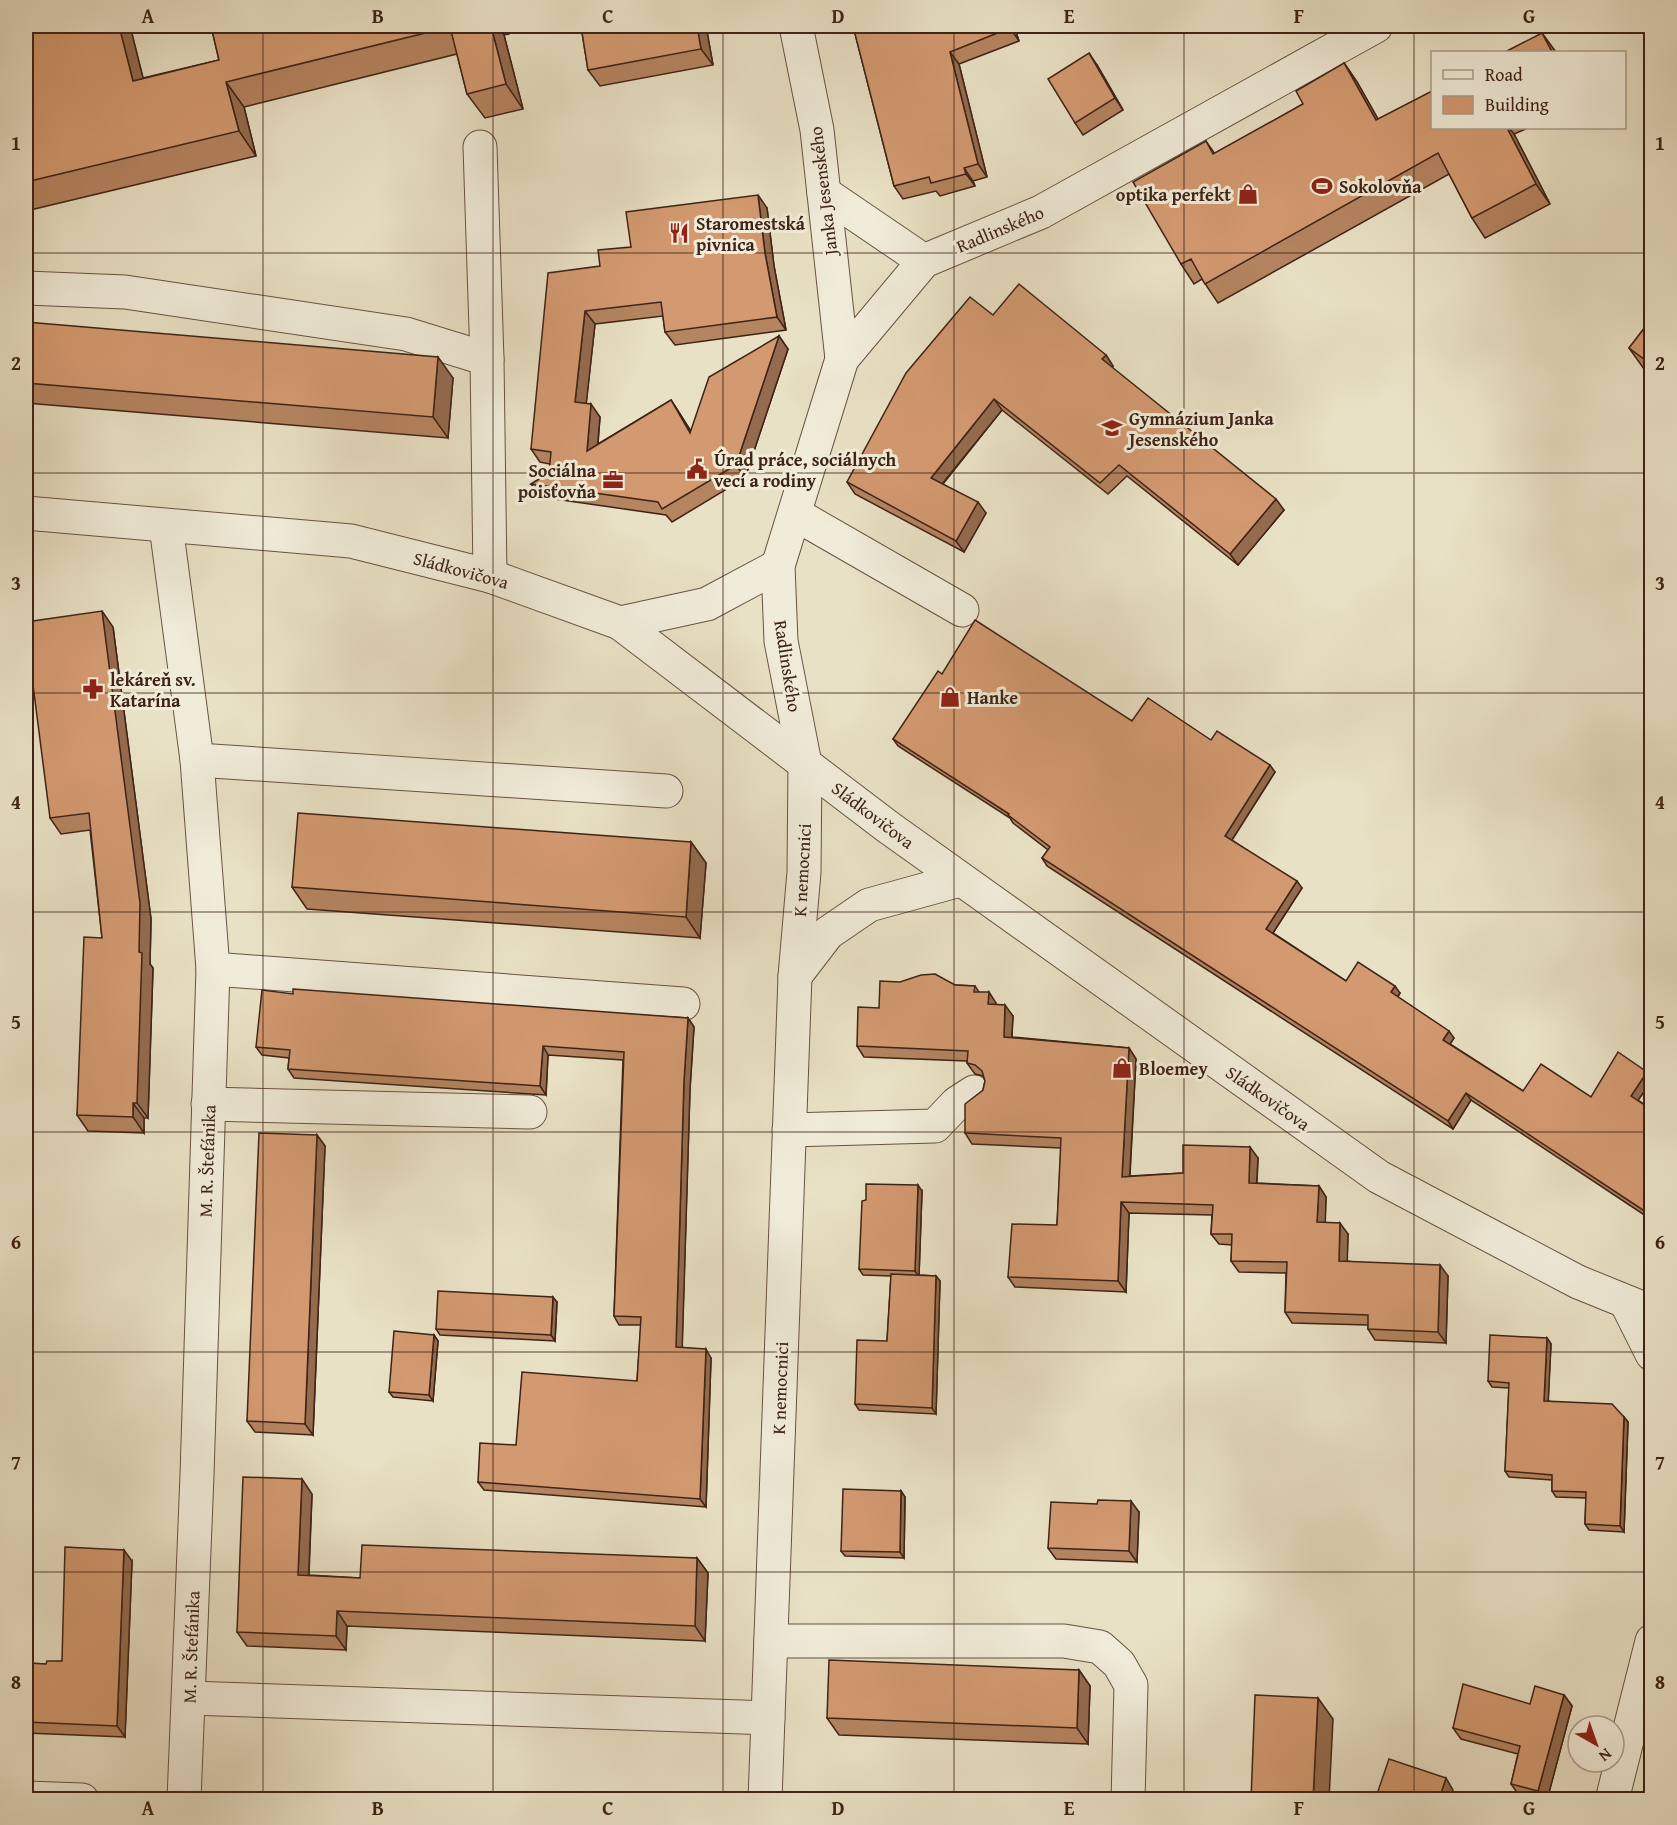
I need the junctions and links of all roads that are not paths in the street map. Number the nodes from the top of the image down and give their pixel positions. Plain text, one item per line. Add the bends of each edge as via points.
1 (796, 26) edge
2 (1376, 26) edge
3 (480, 147) dead end
4 (824, 193) junction
5 (924, 261) junction
6 (26, 288) edge
7 (842, 358) junction
8 (487, 359) junction
9 (26, 513) edge
10 (795, 514) junction
11 (166, 526) junction
12 (778, 566) junction
13 (490, 576) junction
14 (962, 610) dead end
15 (620, 623) junction
16 (198, 760) junction
17 (805, 764) junction
18 (666, 791) dead end
19 (960, 880) junction
20 (213, 969) junction
21 (795, 976) junction
22 (683, 1004) dead end
23 (974, 1092) dead end
24 (208, 1104) junction
25 (530, 1112) dead end
26 (789, 1130) junction
27 (1639, 1307) edge
28 (1652, 1354) edge
29 (771, 1641) junction
30 (1652, 1641) edge
31 (189, 1698) junction
32 (768, 1718) junction
33 (26, 1798) edge
34 (82, 1800) edge
35 (184, 1800) edge
36 (765, 1800) edge
37 (1128, 1800) edge
38 (1612, 1800) edge

1 - 4 street, Janka Jesenského
2 - 5 street, Radlinského via 1041,212
3 - 8 street
4 - 5 street
4 - 7 street, Janka Jesenského
5 - 7 street, Radlinského
6 - 8 street via 124,292 406,334
7 - 10 street, Radlinského
8 - 13 street
9 - 11 street, Sládkovičova
10 - 12 street, Radlinského
10 - 14 street
11 - 13 street, Sládkovičova via 351,541
11 - 16 street, M. R. Štefánika
12 - 15 street via 707,604
12 - 17 street, Radlinského via 781,641
13 - 15 street, Sládkovičova
15 - 17 street, Sládkovičova
16 - 18 street
16 - 20 street, M. R. Štefánika
17 - 19 street, Sládkovičova
17 - 21 street, K nemocnici via 804,872
19 - 21 street, K nemocnici via 869,904 828,933
19 - 27 street, Sládkovičova via 1379,1177 1578,1282
20 - 22 street
20 - 24 street, M. R. Štefánika
21 - 26 street, K nemocnici
23 - 26 street via 935,1126
24 - 25 street
24 - 31 street, M. R. Štefánika
26 - 29 street, K nemocnici
27 - 28 street
29 - 32 street, K nemocnici
29 - 37 street via 1064,1641 1100,1647 1119,1664 1131,1685
30 - 38 street
31 - 32 street
31 - 35 street, M. R. Štefánika
32 - 36 street, K nemocnici
33 - 34 street

